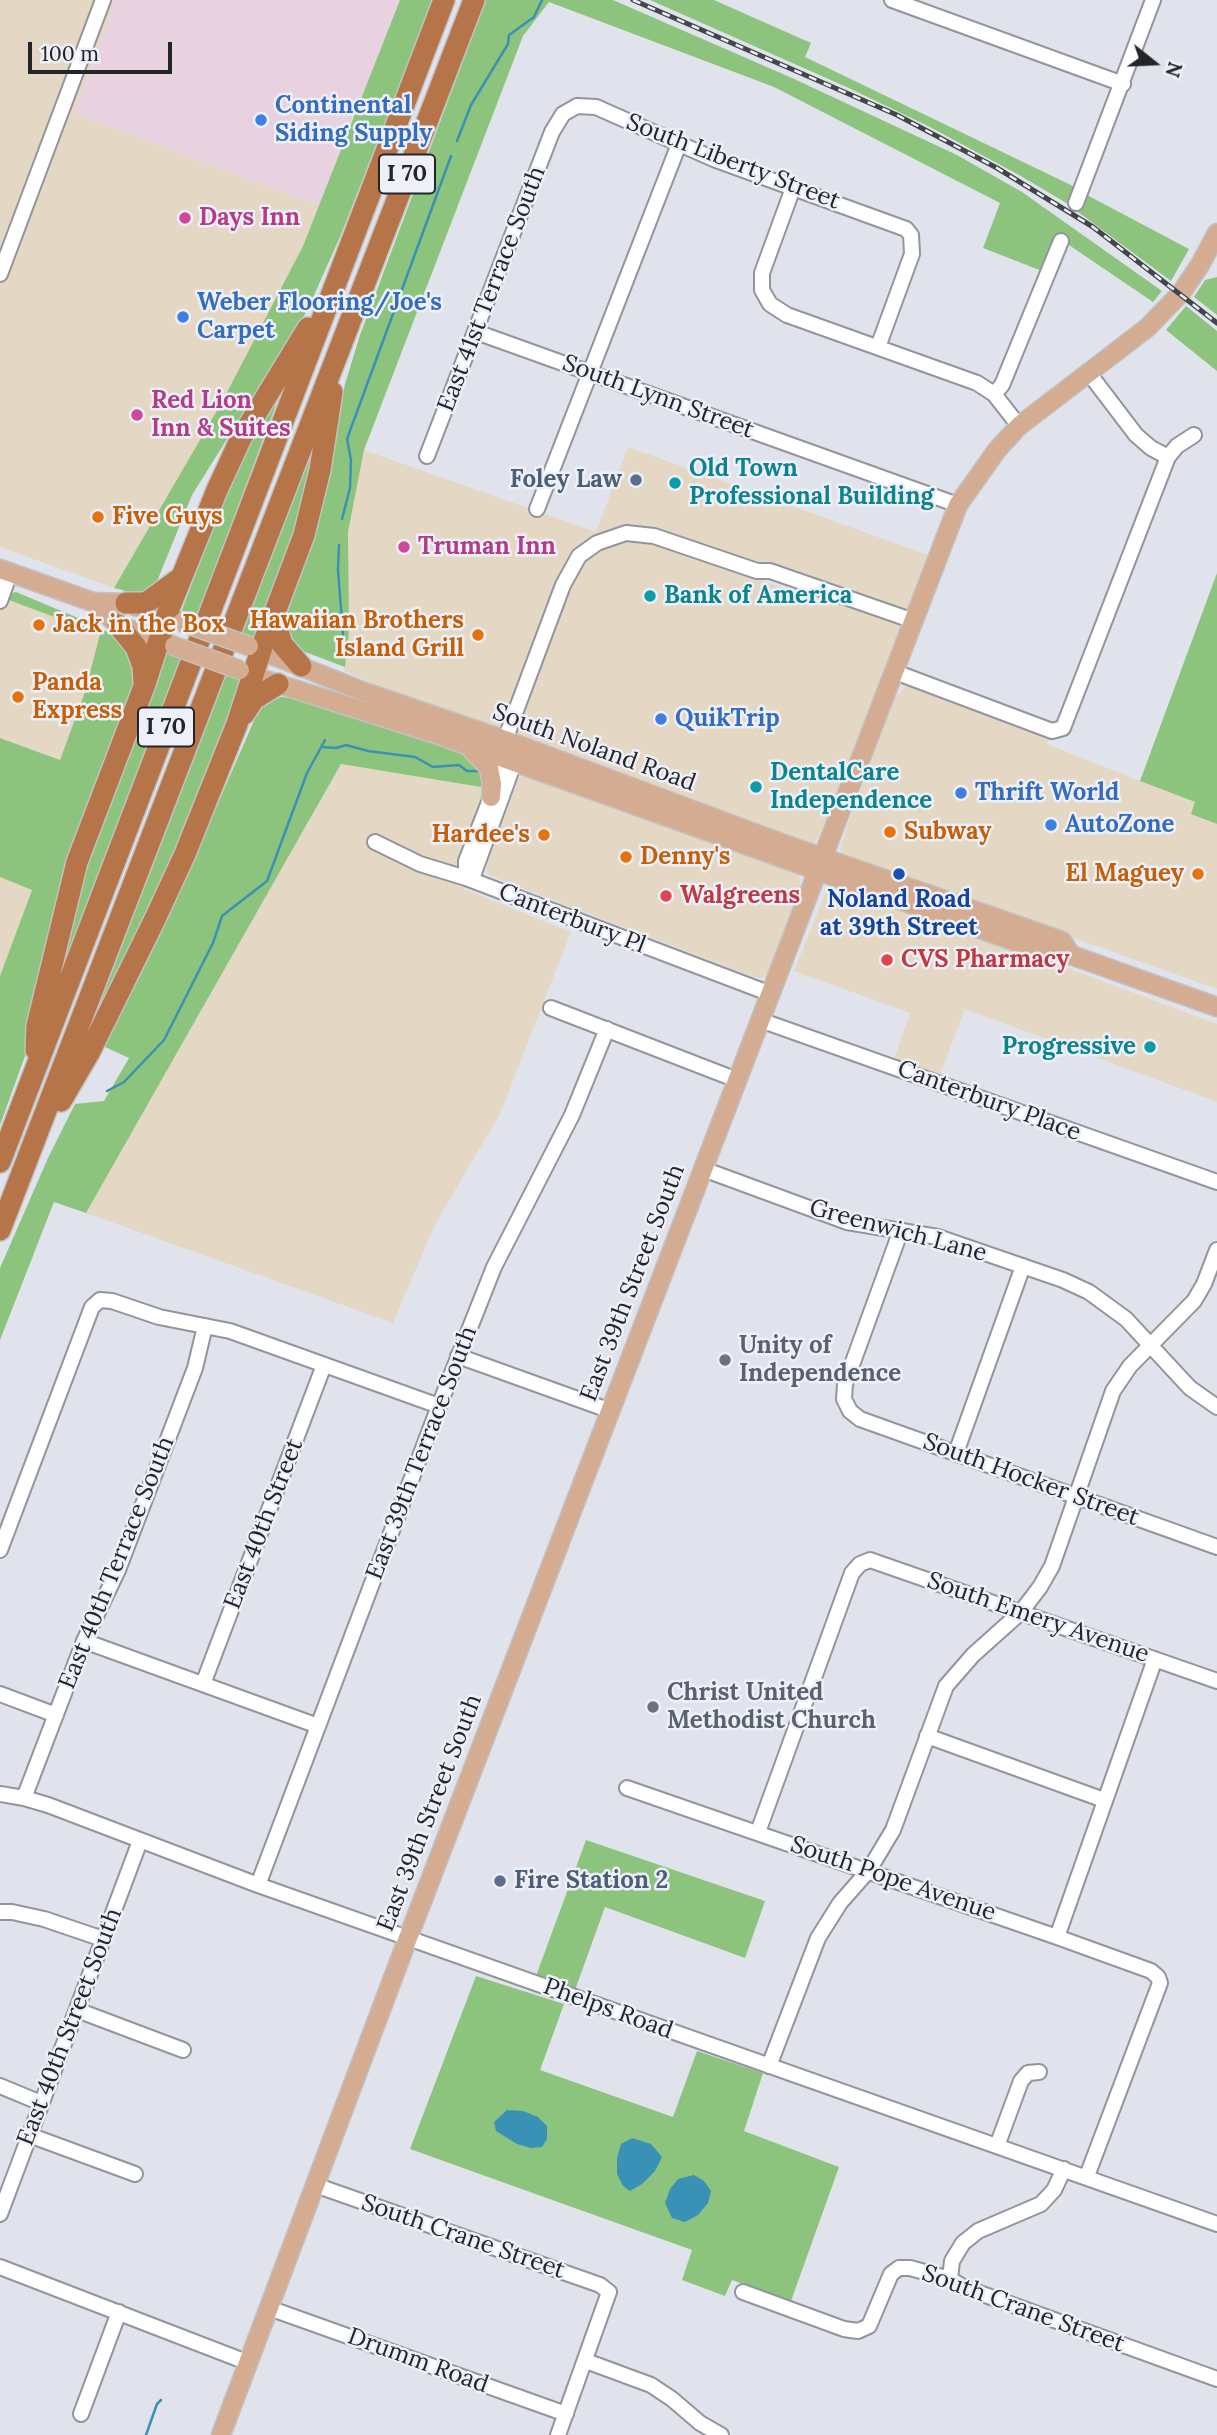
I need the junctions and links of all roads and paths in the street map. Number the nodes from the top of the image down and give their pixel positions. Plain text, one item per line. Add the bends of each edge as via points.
1 (103, 0) edge
2 (444, 0) edge
3 (474, 0) edge
4 (892, 0) edge
5 (1153, 0) edge
6 (1123, 84) junction
7 (557, 122) joint
8 (679, 144) junction
9 (793, 188) junction
10 (1076, 203) dead end
11 (1217, 233) edge
12 (1061, 241) dead end
13 (0, 274) edge
14 (332, 291) junction
15 (476, 332) junction
16 (878, 347) junction
17 (339, 349) junction
18 (1088, 372) junction
19 (590, 373) junction
20 (994, 394) junction
21 (1019, 426) junction
22 (1195, 435) dead end
23 (427, 456) dead end
24 (1168, 457) junction
25 (958, 505) junction
26 (537, 509) dead end
27 (5, 571) edge
28 (181, 578) junction
29 (0, 601) edge
30 (93, 602) junction
31 (126, 603) junction
32 (274, 618) junction
33 (174, 619) junction
34 (914, 621) junction
35 (118, 625) junction
36 (167, 643) junction
37 (255, 649) junction
38 (301, 666) junction
39 (895, 672) junction
40 (247, 673) junction
41 (145, 684) junction
42 (278, 684) junction
43 (237, 724) junction
44 (468, 746) junction
45 (510, 752) junction
46 (491, 797) junction
47 (375, 842) dead end
48 (820, 863) junction
49 (466, 878) junction
50 (771, 994) junction
51 (1217, 1007) edge
52 (551, 1008) dead end
53 (760, 1020) junction
54 (607, 1030) junction
55 (35, 1072) junction
56 (737, 1080) junction
57 (27, 1161) junction
58 (0, 1162) edge
59 (703, 1169) junction
60 (1217, 1182) edge
61 (0, 1230) edge
62 (901, 1230) junction
63 (1217, 1250) edge
64 (1023, 1266) junction
65 (1214, 1270) edge
66 (205, 1326) junction
67 (1149, 1346) junction
68 (458, 1356) junction
69 (324, 1365) junction
70 (439, 1406) junction
71 (1217, 1407) edge
72 (611, 1411) junction
73 (956, 1453) junction
74 (1076, 1497) junction
75 (1217, 1547) edge
76 (0, 1550) edge
77 (1021, 1612) junction
78 (85, 1641) junction
79 (1155, 1659) junction
80 (1217, 1681) edge
81 (203, 1684) junction
82 (0, 1694) edge
83 (56, 1715) junction
84 (318, 1726) junction
85 (927, 1736) junction
86 (627, 1788) dead end
87 (0, 1794) edge
88 (24, 1798) junction
89 (1104, 1800) junction
90 (758, 1832) junction
91 (140, 1841) junction
92 (869, 1870) junction
93 (258, 1885) junction
94 (0, 1912) edge
95 (1057, 1937) junction
96 (408, 1938) junction
97 (103, 1939) junction
98 (77, 2010) junction
99 (183, 2050) dead end
100 (769, 2066) junction
101 (1039, 2072) dead end
102 (0, 2085) edge
103 (41, 2103) junction
104 (29, 2135) junction
105 (997, 2146) junction
106 (1064, 2169) junction
107 (135, 2174) dead end
108 (1087, 2176) junction
109 (315, 2185) junction
110 (0, 2214) edge
111 (1217, 2224) edge
112 (0, 2267) edge
113 (950, 2279) junction
114 (743, 2292) dead end
115 (269, 2308) junction
116 (118, 2312) junction
117 (586, 2361) junction
118 (249, 2362) junction
119 (1217, 2379) edge
120 (80, 2414) dead end
121 (566, 2414) junction
122 (224, 2434) edge
123 (558, 2435) edge
124 (721, 2435) edge

1 - 13 street
2 - 14 highway, I 70
3 - 17 highway, I 70
4 - 6 street
5 - 6 street
6 - 10 street
7 - 8 street, South Liberty Street via 570,109 591,105
7 - 15 street, East 41st Terrace South
8 - 9 street, South Liberty Street
8 - 19 street
9 - 16 street via 762,273 764,294 777,310
9 - 16 street, South Liberty Street via 902,226 911,235 912,254
11 - 18 main road, East 39th Street South via 1181,293 1147,328
12 - 20 street via 1003,383
14 - 28 highway via 242,438
14 - 55 highway, I 70
15 - 19 street, South Lynn Street
15 - 23 street, East 41st Terrace South
16 - 20 street via 977,383
17 - 32 highway via 313,505
17 - 57 highway, I 70
18 - 21 main road, East 39th Street South
18 - 24 street via 1136,435
19 - 25 street, South Lynn Street
19 - 26 street
20 - 21 street
21 - 25 main road, East 39th Street South
22 - 24 street
24 - 39 street via 1063,728 1052,731
25 - 34 main road, East 39th Street South
27 - 29 street
27 - 30 main road, South Noland Road
28 - 31 highway via 146,603
28 - 33 highway
30 - 31 main road, South Noland Road
30 - 35 main road, South Noland Road
31 - 33 main road, South Noland Road
32 - 37 highway
32 - 38 highway via 279,639
33 - 36 highway
33 - 37 main road, South Noland Road, bridge
34 - 39 main road, East 39th Street South
34 - 45 street via 654,537 613,536 579,556 566,577
35 - 36 main road, South Noland Road
35 - 41 highway via 136,647
36 - 40 main road, South Noland Road, bridge
36 - 41 highway
37 - 38 main road, South Noland Road
37 - 40 highway
38 - 45 main road, South Noland Road
39 - 48 main road, East 39th Street South
40 - 42 main road, South Noland Road
40 - 43 highway
41 - 55 highway via 77,862 37,1027
42 - 43 highway via 254,699
42 - 44 main road, South Noland Road
43 - 57 highway via 154,921 89,1053
44 - 45 main road, South Noland Road
44 - 46 main road via 489,768
45 - 46 street
45 - 48 main road, South Noland Road via 671,820
45 - 49 street via 478,862
46 - 49 street via 466,861
47 - 49 street, Canterbury Pl via 420,864
48 - 50 main road, East 39th Street South
48 - 51 main road, South Noland Road via 942,907 1062,941 1071,955
49 - 50 street, Canterbury Pl
50 - 53 main road, East 39th Street South
52 - 54 street
53 - 56 main road, East 39th Street South
53 - 60 street, Canterbury Place
54 - 56 street
54 - 68 street, East 39th Terrace South via 572,1115 494,1267
55 - 58 highway, I 70
56 - 59 main road, East 39th Street South
57 - 61 highway, I 70
59 - 62 street, Greenwich Lane via 847,1222
59 - 72 main road, East 39th Street South
62 - 64 street, Greenwich Lane via 938,1237
62 - 73 street, South Hocker Street via 845,1384 844,1399 860,1419
63 - 65 street
64 - 67 street, Greenwich Lane via 1089,1292 1126,1319
64 - 73 street
65 - 67 street via 1194,1301
66 - 69 street
66 - 76 street via 159,1318 112,1301 100,1300 92,1307
66 - 78 street, East 40th Terrace South via 192,1375
67 - 71 street, Greenwich Lane via 1190,1388
67 - 74 street via 1113,1391
68 - 70 street, East 39th Terrace South
68 - 72 street
69 - 70 street
69 - 81 street, East 40th Street
70 - 84 street, East 39th Terrace South
72 - 96 main road, East 39th Street South
73 - 74 street, South Hocker Street
74 - 75 street, South Hocker Street
74 - 77 street via 1052,1566
77 - 79 street, South Emery Avenue
77 - 85 street via 946,1686
77 - 90 street, South Emery Avenue via 878,1561 860,1564 852,1573
78 - 81 street
78 - 83 street, East 40th Terrace South
79 - 80 street, South Emery Avenue
79 - 89 street
81 - 84 street
82 - 83 street
83 - 88 street, East 40th Terrace South
84 - 93 street, East 39th Terrace South
85 - 89 street
85 - 92 street via 893,1830
86 - 90 street, South Pope Avenue
87 - 88 street, Phelps Road
88 - 91 street, Phelps Road
89 - 95 street
90 - 92 street, South Pope Avenue
91 - 93 street, Phelps Road
91 - 97 street, East 40th Street South
92 - 95 street, South Pope Avenue
92 - 100 street via 818,1938
93 - 96 street, Phelps Road
94 - 97 street via 44,1919
95 - 108 street, South Pope Avenue via 1151,1971 1160,1983
96 - 100 street, Phelps Road
96 - 109 main road, East 39th Street South
97 - 98 street, East 40th Street South
98 - 99 street
98 - 103 street, East 40th Street South
100 - 105 street, Phelps Road
101 - 105 street via 1028,2073 1021,2081
102 - 103 street
103 - 104 street, East 40th Street South
104 - 107 street
104 - 110 street, East 40th Street South
105 - 106 street, Phelps Road
106 - 108 street, Phelps Road
106 - 113 street via 1041,2204 978,2231 964,2243 952,2261
108 - 111 street, Phelps Road
109 - 115 main road, East 39th Street South
109 - 117 street, South Crane Street via 600,2285 610,2292
112 - 116 street
113 - 114 street, South Crane Street via 899,2268 891,2274 869,2326 858,2331
113 - 119 street, South Crane Street
115 - 118 main road, East 39th Street South
115 - 121 street, Drumm Road
116 - 118 street
116 - 120 street
117 - 121 street
117 - 124 street via 651,2385
118 - 122 main road, East 39th Street South
121 - 123 street

